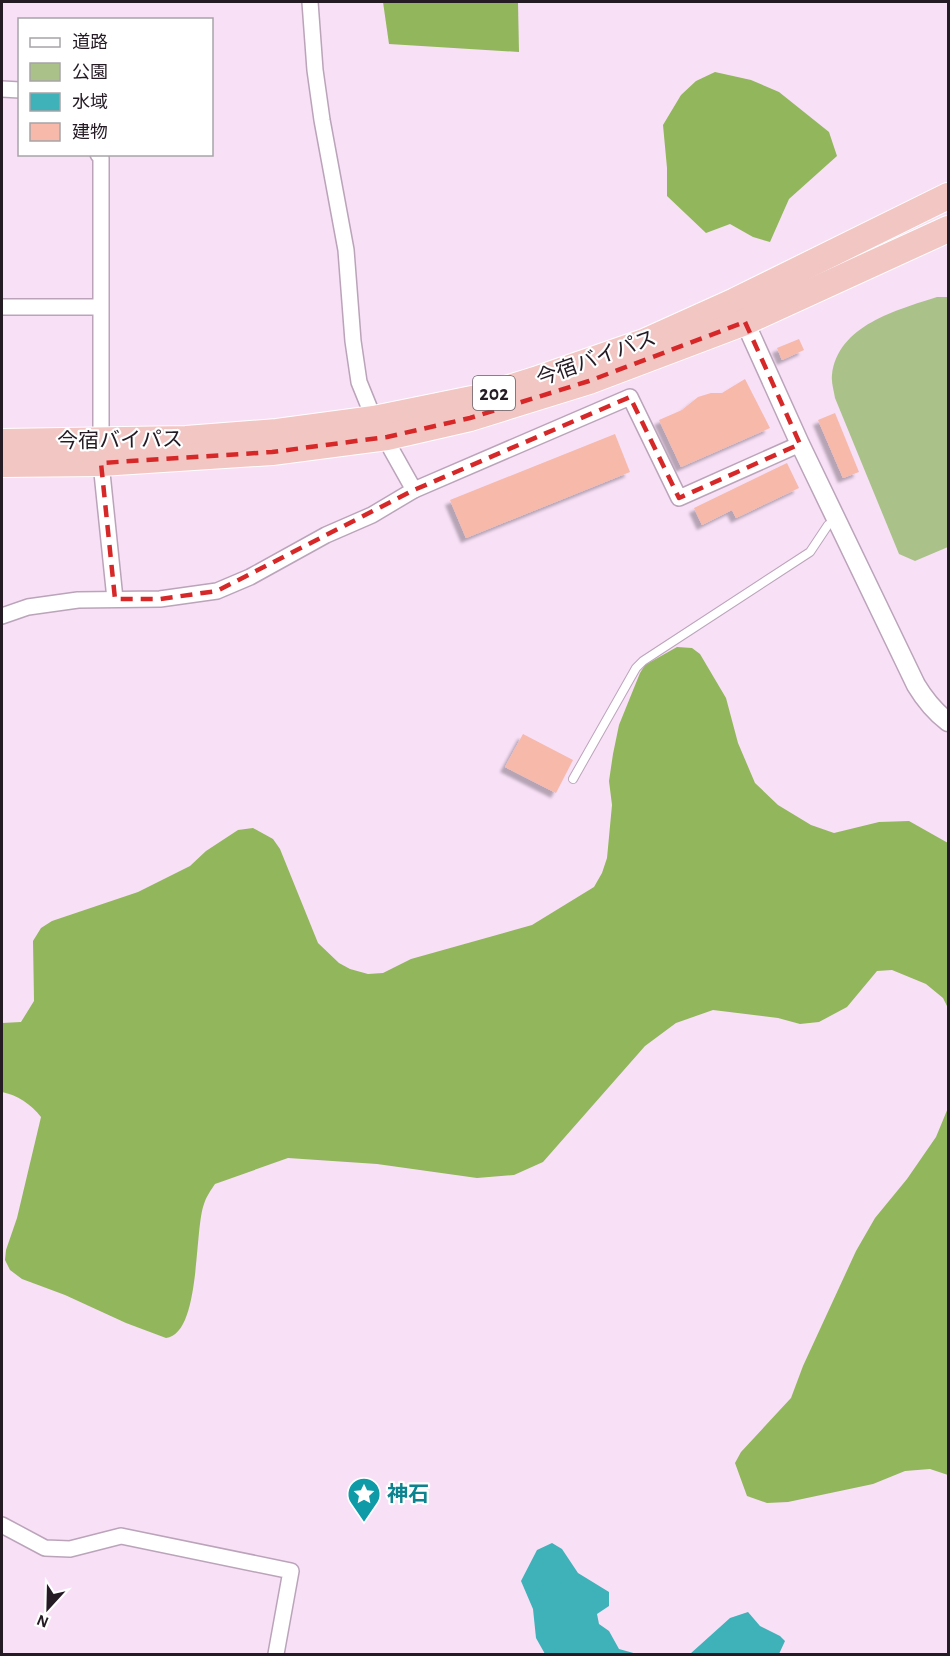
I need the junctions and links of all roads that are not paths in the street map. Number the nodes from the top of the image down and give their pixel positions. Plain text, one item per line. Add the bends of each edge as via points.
1 (310, 2) edge
2 (2, 89) edge
3 (18, 90) edge
4 (100, 156) edge
5 (948, 196) edge
6 (948, 229) edge
7 (2, 307) edge
8 (100, 307) junction
9 (740, 311) junction
10 (380, 428) junction
11 (2, 442) edge
12 (800, 444) junction
13 (101, 452) junction
14 (2, 464) edge
15 (414, 490) junction
16 (837, 520) junction
17 (115, 599) junction
18 (2, 616) edge
19 (948, 722) edge
20 (573, 779) dead end
21 (2, 1525) edge
22 (276, 1654) edge

1 - 10 street via 315,70 346,250 352,341 359,382
2 - 3 street
4 - 8 street
5 - 9 highway, 今宿バイパス / 202
6 - 9 highway, 今宿バイパス / 202
7 - 8 street
8 - 13 street
9 - 10 highway, 今宿バイパス / 202 via 633,365 536,399 470,418
9 - 12 street
10 - 13 highway, 今宿バイパス / 202 via 272,452
10 - 15 street
11 - 13 highway, 今宿バイパス / 202
12 - 15 street via 680,498 630,397
12 - 16 street
13 - 14 highway, 今宿バイパス / 202
13 - 17 street
15 - 17 street via 372,515 217,591 160,599
16 - 19 street via 916,685 936,713
16 - 20 lane via 828,525 810,552 636,668
17 - 18 street via 28,607
21 - 22 street via 45,1548 70,1550 121,1536 291,1570

